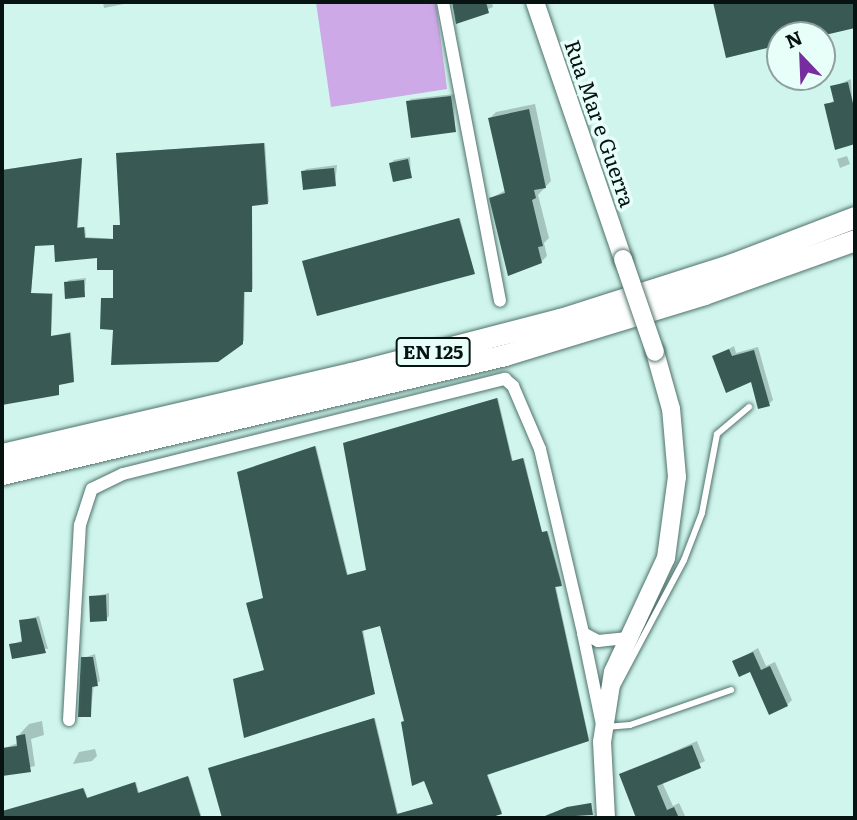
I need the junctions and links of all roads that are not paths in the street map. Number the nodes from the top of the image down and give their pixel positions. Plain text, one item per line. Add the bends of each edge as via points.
1 (443, 2) edge
2 (535, 2) edge
3 (855, 218) edge
4 (855, 240) edge
5 (500, 301) dead end
6 (750, 407) dead end
7 (2, 454) edge
8 (2, 474) edge
9 (583, 632) junction
10 (628, 638) junction
11 (731, 690) dead end
12 (609, 698) junction
13 (69, 720) dead end
14 (604, 730) junction
15 (606, 818) edge

1 - 5 street
2 - 10 street, Rua Mar e Guerra, bridge via 671,409 677,477 666,558
3 - 7 main road, EN 125 via 732,264 560,319
4 - 8 main road, EN 125 via 704,294 505,355
6 - 12 lane via 717,433 702,513 684,560
9 - 10 street via 598,641
9 - 13 street via 540,449 513,386 505,379 123,474 92,489 80,525
9 - 14 street
10 - 12 street, Rua Mar e Guerra via 613,672
11 - 14 lane
12 - 14 street, Rua Mar e Guerra
14 - 15 street, Rua Mar e Guerra via 601,792

